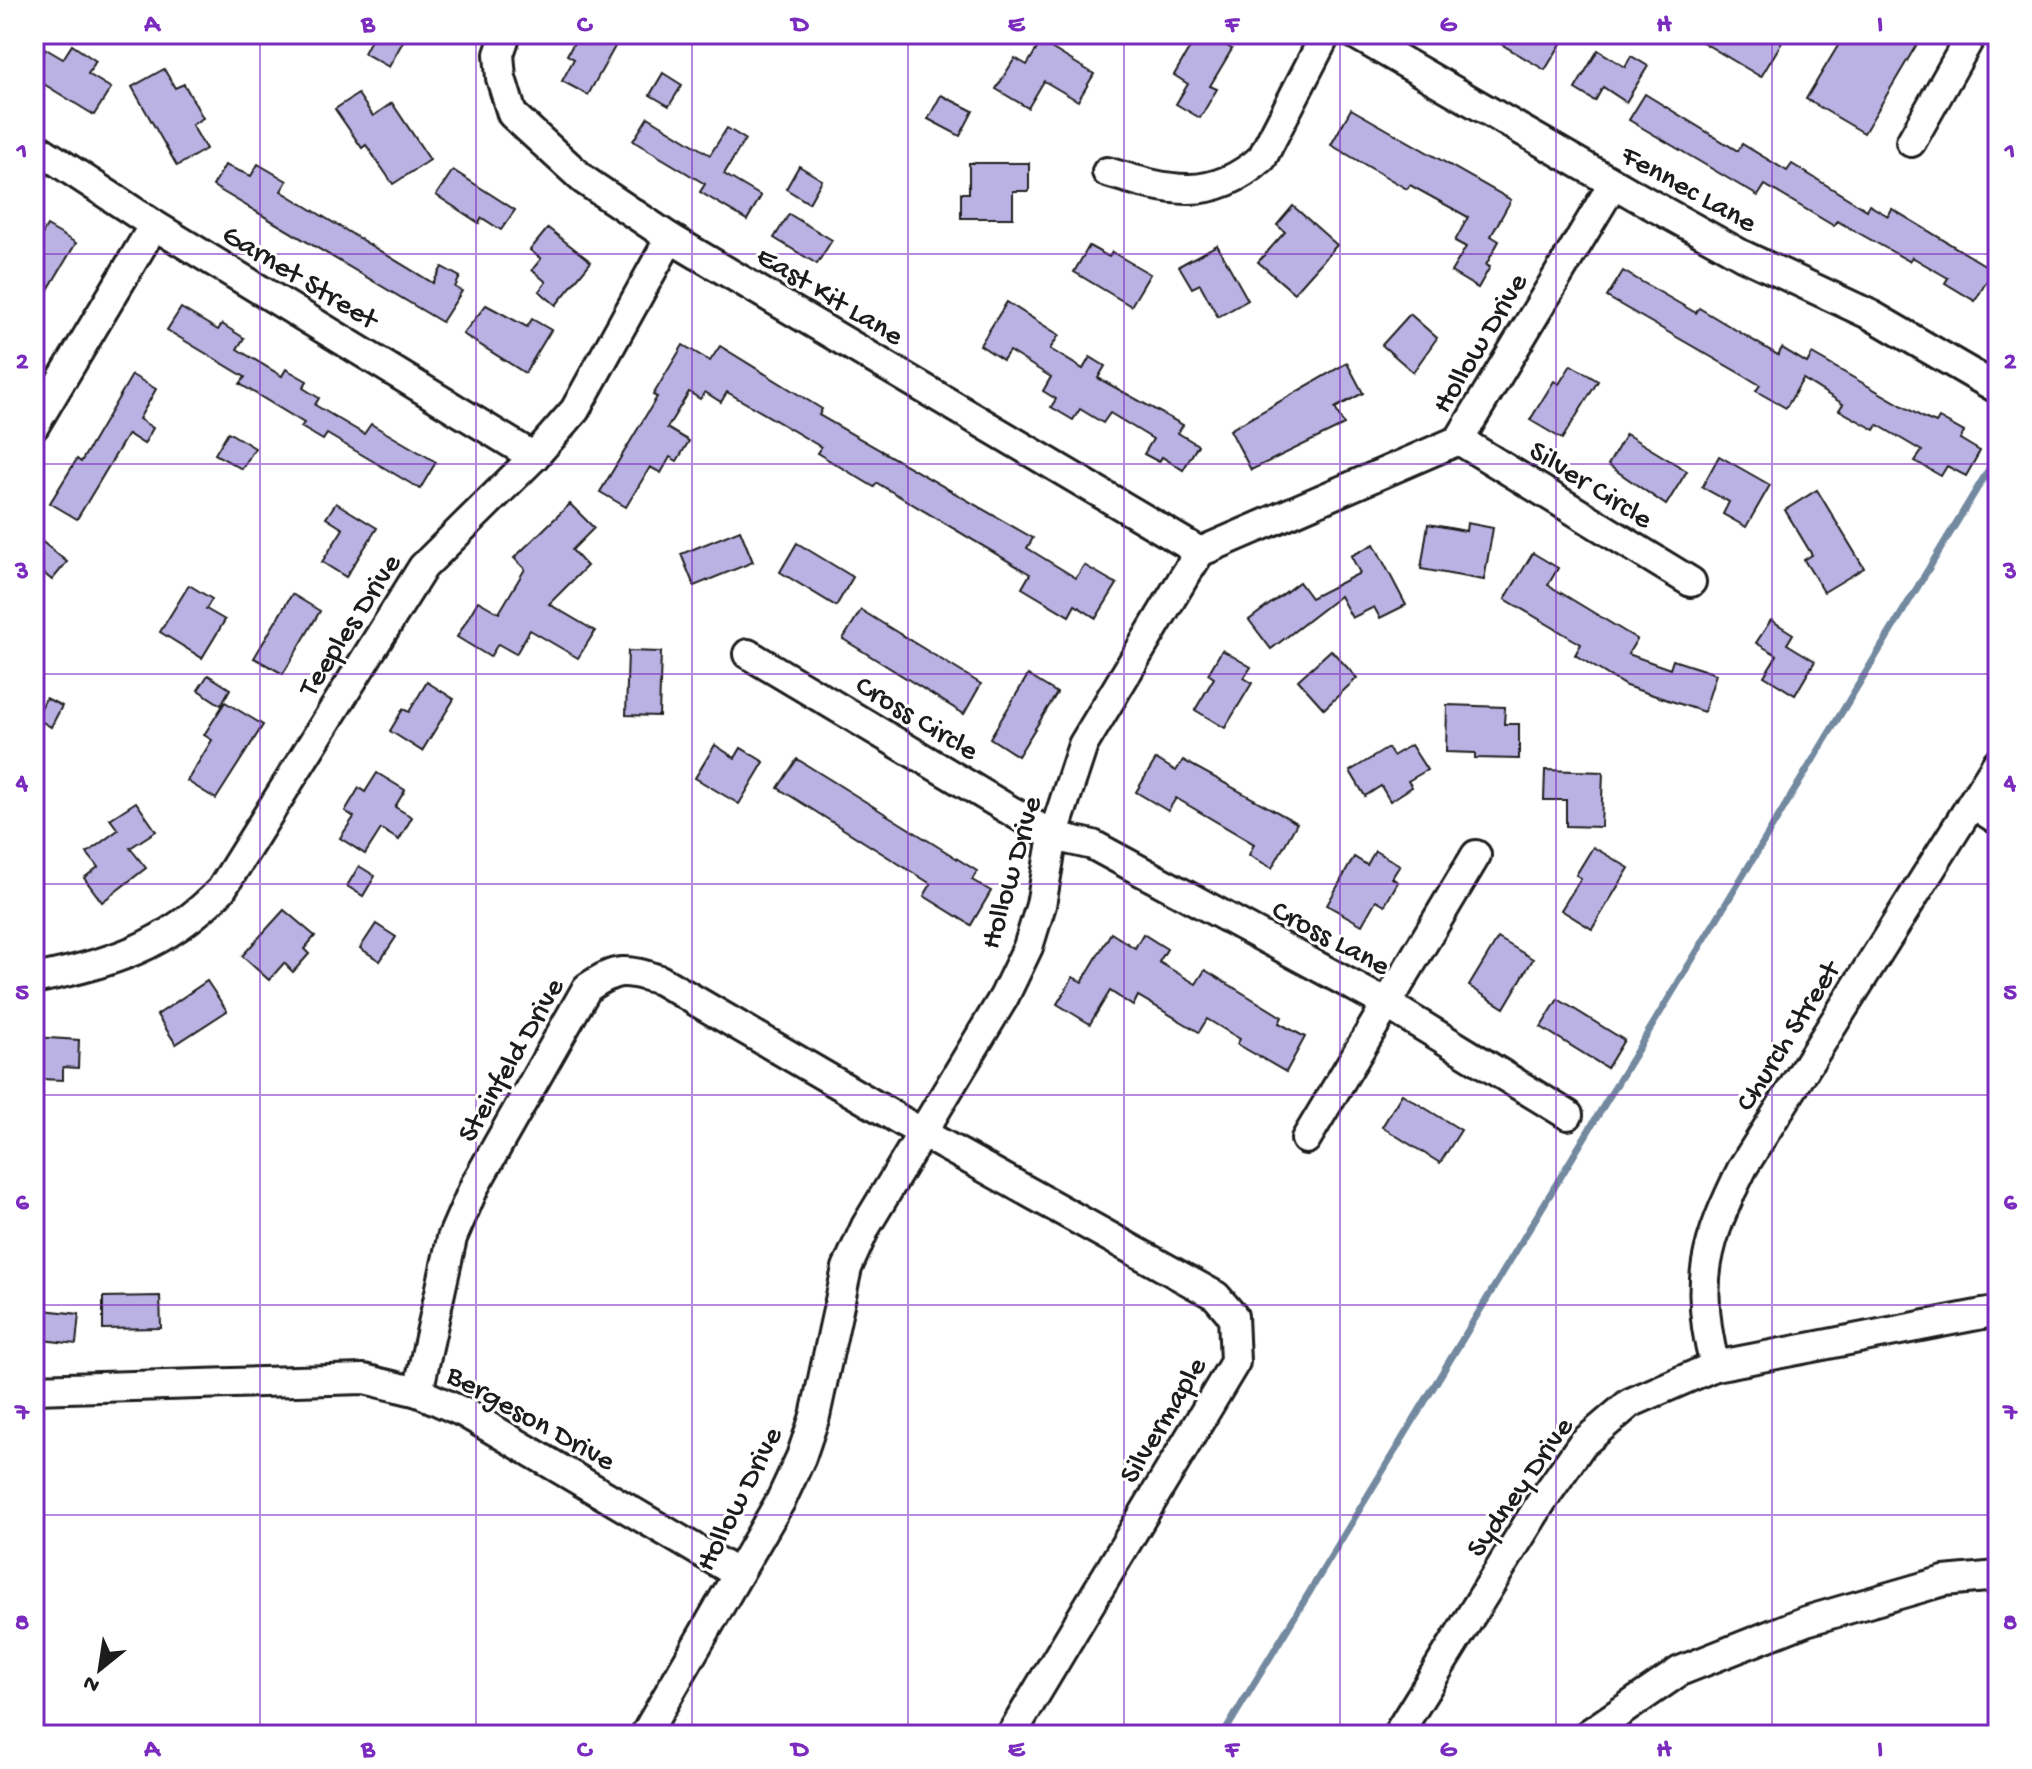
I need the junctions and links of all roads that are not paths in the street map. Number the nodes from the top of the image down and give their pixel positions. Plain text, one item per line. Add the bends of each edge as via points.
1 (1326, 34) edge
2 (1355, 34) edge
3 (1972, 34) edge
4 (506, 35) edge
5 (1911, 142) dead end
6 (34, 146) edge
7 (1107, 172) dead end
8 (1613, 184) junction
9 (154, 225) junction
10 (670, 238) junction
11 (1998, 389) edge
12 (34, 426) edge
13 (1459, 440) junction
14 (534, 457) junction
15 (1200, 552) junction
16 (1691, 582) dead end
17 (748, 654) dead end
18 (1998, 762) edge
19 (1972, 803) junction
20 (1998, 820) edge
21 (1053, 836) junction
22 (1476, 855) dead end
23 (34, 979) edge
24 (1385, 1003) junction
25 (1568, 1115) dead end
26 (924, 1134) junction
27 (1306, 1139) dead end
28 (1998, 1311) edge
29 (1715, 1366) junction
30 (34, 1389) edge
31 (418, 1392) junction
32 (738, 1574) junction
33 (1998, 1576) edge
34 (645, 1735) edge
35 (1011, 1735) edge
36 (1397, 1735) edge
37 (1587, 1735) edge

1 - 7 street via 1262,158 1247,172 1224,186 1190,189 1155,186
2 - 8 street, Fennec Lane
3 - 5 street
4 - 10 street, East Kit Lane via 499,54 512,114 584,180
6 - 9 street, Garnet Street
8 - 11 street, Fennec Lane via 1742,255 1871,315
8 - 13 street, Hollow Drive
9 - 12 street
9 - 14 street, Garnet Street
10 - 14 street, Teeples Drive via 575,410
10 - 15 street, East Kit Lane
13 - 15 street, Hollow Drive
13 - 16 street, Silver Circle
14 - 23 street, Teeples Drive via 423,567 221,890 192,920 141,949
15 - 21 street, Hollow Drive via 1083,745
17 - 21 street, Cross Circle
18 - 19 street, Church Street
19 - 20 street
19 - 29 street, Church Street via 1743,1167 1720,1214 1705,1264 1703,1306
21 - 24 street, Cross Lane via 1093,845
21 - 26 street, Hollow Drive via 1028,947
22 - 24 street
24 - 25 street, Cross Lane
24 - 27 street
26 - 31 street, Steinfeld Drive via 660,980 630,970 607,973 587,988 475,1185 452,1238
26 - 32 street, Hollow Drive via 866,1226 847,1268 801,1457
26 - 35 street, Silvermaple via 1216,1296 1233,1316 1235,1362
28 - 29 street, Sydney Drive
29 - 36 street, Sydney Drive via 1630,1403 1582,1444
30 - 31 street, Bergeson Drive via 364,1379
31 - 32 street, Bergeson Drive via 465,1413
32 - 34 street, Hollow Drive
33 - 37 street via 1944,1581 1806,1621 1680,1671

